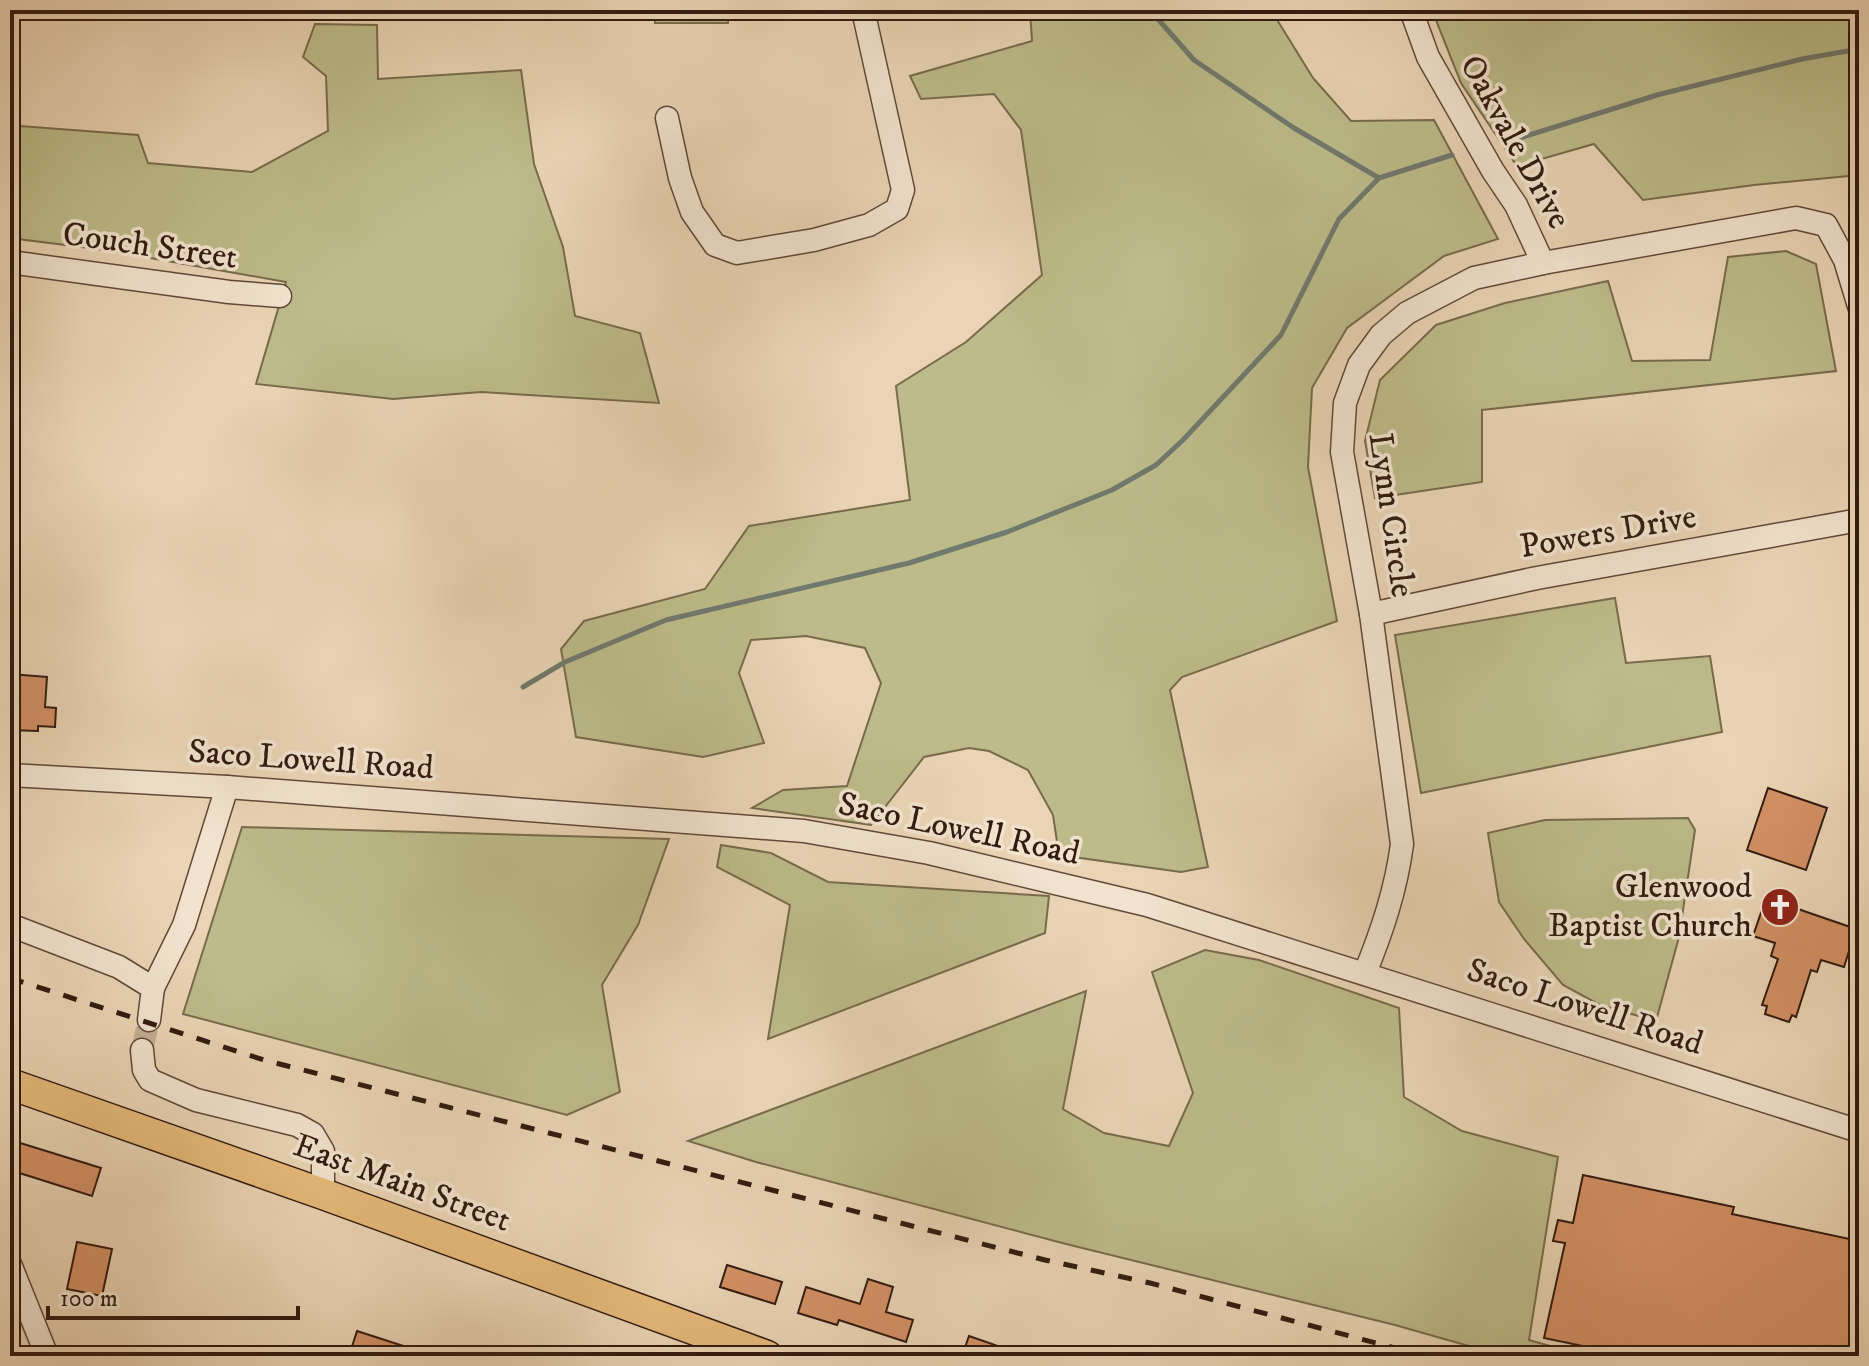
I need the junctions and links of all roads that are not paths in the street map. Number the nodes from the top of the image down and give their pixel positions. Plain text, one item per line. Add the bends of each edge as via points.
1 (863, 10) edge
2 (1411, 10) edge
3 (667, 118) dead end
4 (10, 262) edge
5 (1543, 263) junction
6 (280, 296) dead end
7 (1859, 306) edge
8 (1859, 520) edge
9 (1371, 614) junction
10 (10, 775) edge
11 (227, 787) junction
12 (10, 925) edge
13 (1365, 973) junction
14 (153, 988) junction
15 (149, 1020) tunnel mouth
16 (142, 1050) tunnel mouth
17 (10, 1084) edge
18 (1859, 1131) edge
19 (323, 1194) junction
20 (10, 1264) edge
21 (750, 1353) edge
22 (47, 1356) edge

1 - 3 street via 903,190 897,209 869,225 737,253 715,245 692,212
2 - 5 street, Oakvale Drive via 1428,57 1516,205
4 - 6 street, Couch Street
5 - 7 street, Lynn Circle via 1796,218 1826,225 1845,260
5 - 9 street, Lynn Circle via 1474,278 1407,313 1381,335 1359,365 1345,403 1342,452
8 - 9 street, Powers Drive
9 - 13 street, Lynn Circle via 1402,844 1397,882
10 - 11 street, Saco Lowell Road
11 - 13 street, Saco Lowell Road via 804,831 929,853 1147,905
11 - 14 street via 184,925
12 - 14 street via 119,967
13 - 18 street, Saco Lowell Road
14 - 15 street
16 - 19 street via 150,1080 196,1100 297,1125 313,1134 323,1151
17 - 19 main road, East Main Street
19 - 21 main road, East Main Street
20 - 22 street

